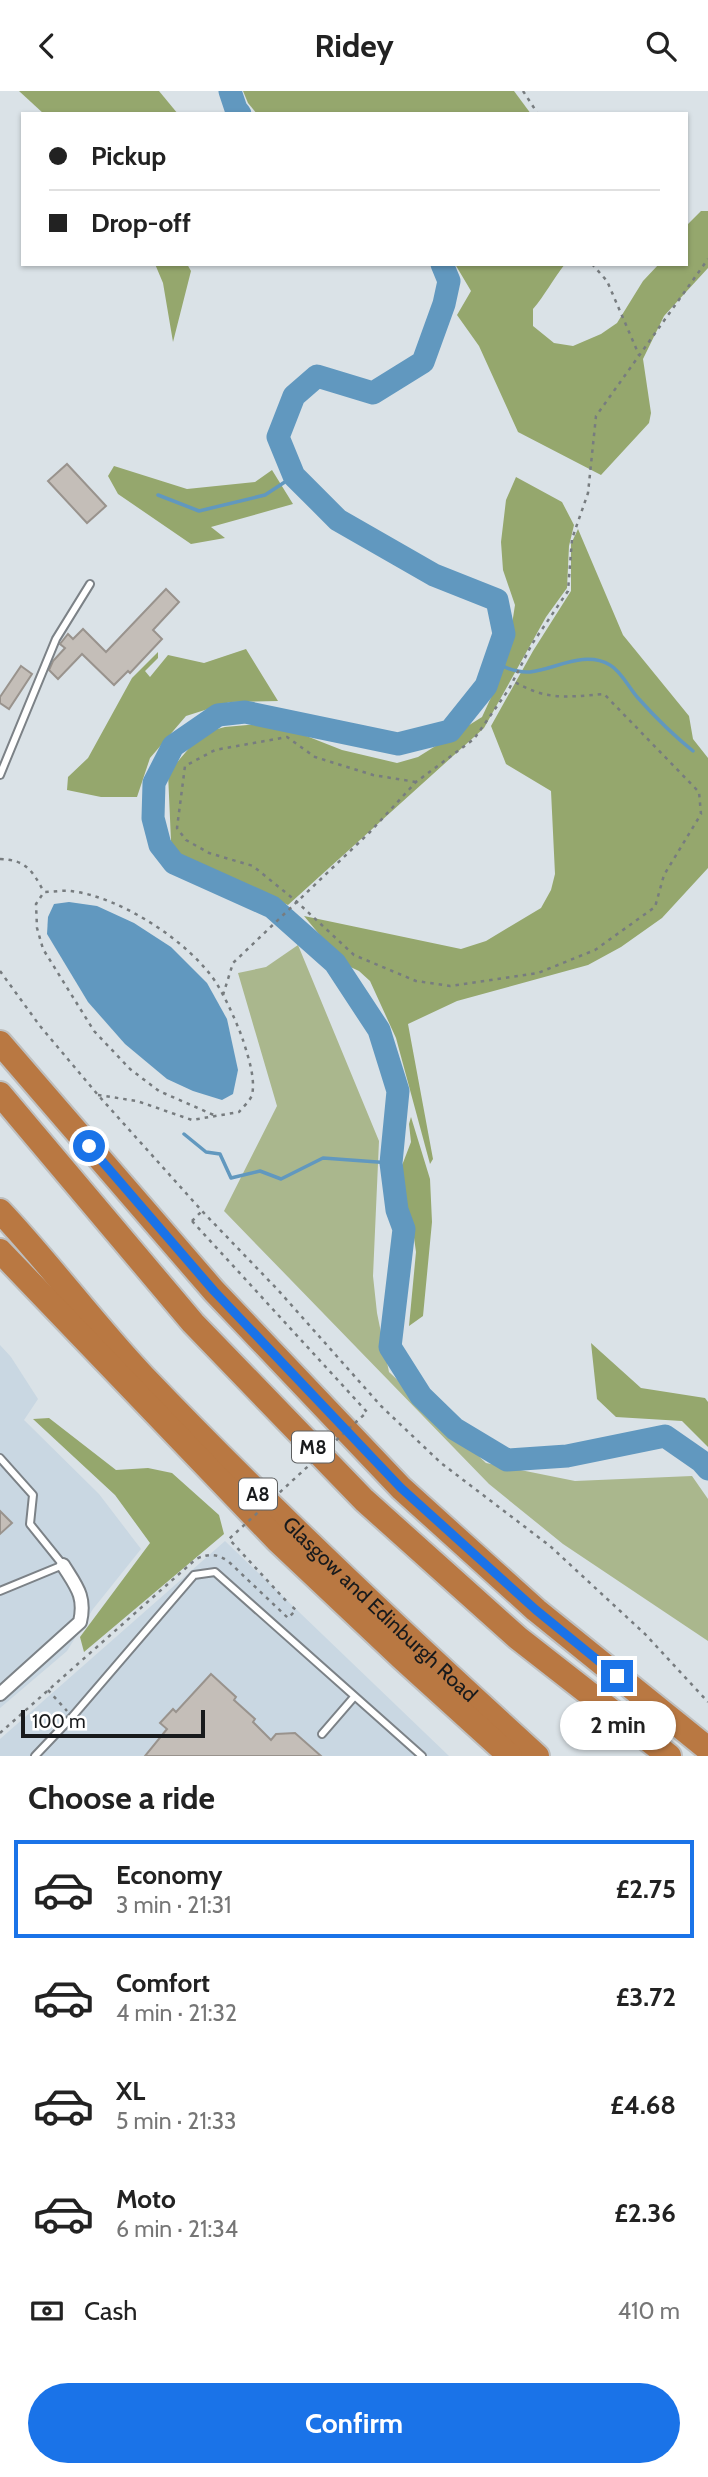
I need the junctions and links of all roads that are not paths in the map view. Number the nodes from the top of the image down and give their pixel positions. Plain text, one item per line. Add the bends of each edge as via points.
1 (90, 584) dead end
2 (0, 775) edge
3 (0, 1043) edge
4 (0, 1094) edge
5 (0, 1211) edge
6 (0, 1251) edge
7 (0, 1458) edge
8 (62, 1565) junction
9 (0, 1591) edge
10 (402, 1658) junction
11 (0, 1694) edge
12 (354, 1697) junction
13 (322, 1734) dead end
14 (708, 1749) edge
15 (35, 1756) edge
16 (422, 1756) edge
17 (504, 1756) edge
18 (510, 1756) edge
19 (537, 1756) edge
20 (669, 1756) edge

1 - 2 lane via 56,639
3 - 14 highway, M8 via 214,1291 401,1488 536,1610
4 - 20 highway, M8 via 193,1323 364,1500 518,1638
5 - 19 highway, Glasgow and Edinburgh Road / A8 via 141,1373 235,1470
6 - 10 highway, Glasgow and Edinburgh Road / A8 via 268,1530
7 - 8 lane via 33,1495 30,1524
8 - 9 lane
8 - 11 street via 79,1590 80,1622
10 - 17 highway
10 - 18 highway, Glasgow and Edinburgh Road / A8
12 - 13 lane
12 - 15 lane via 215,1572 194,1575
12 - 16 lane

